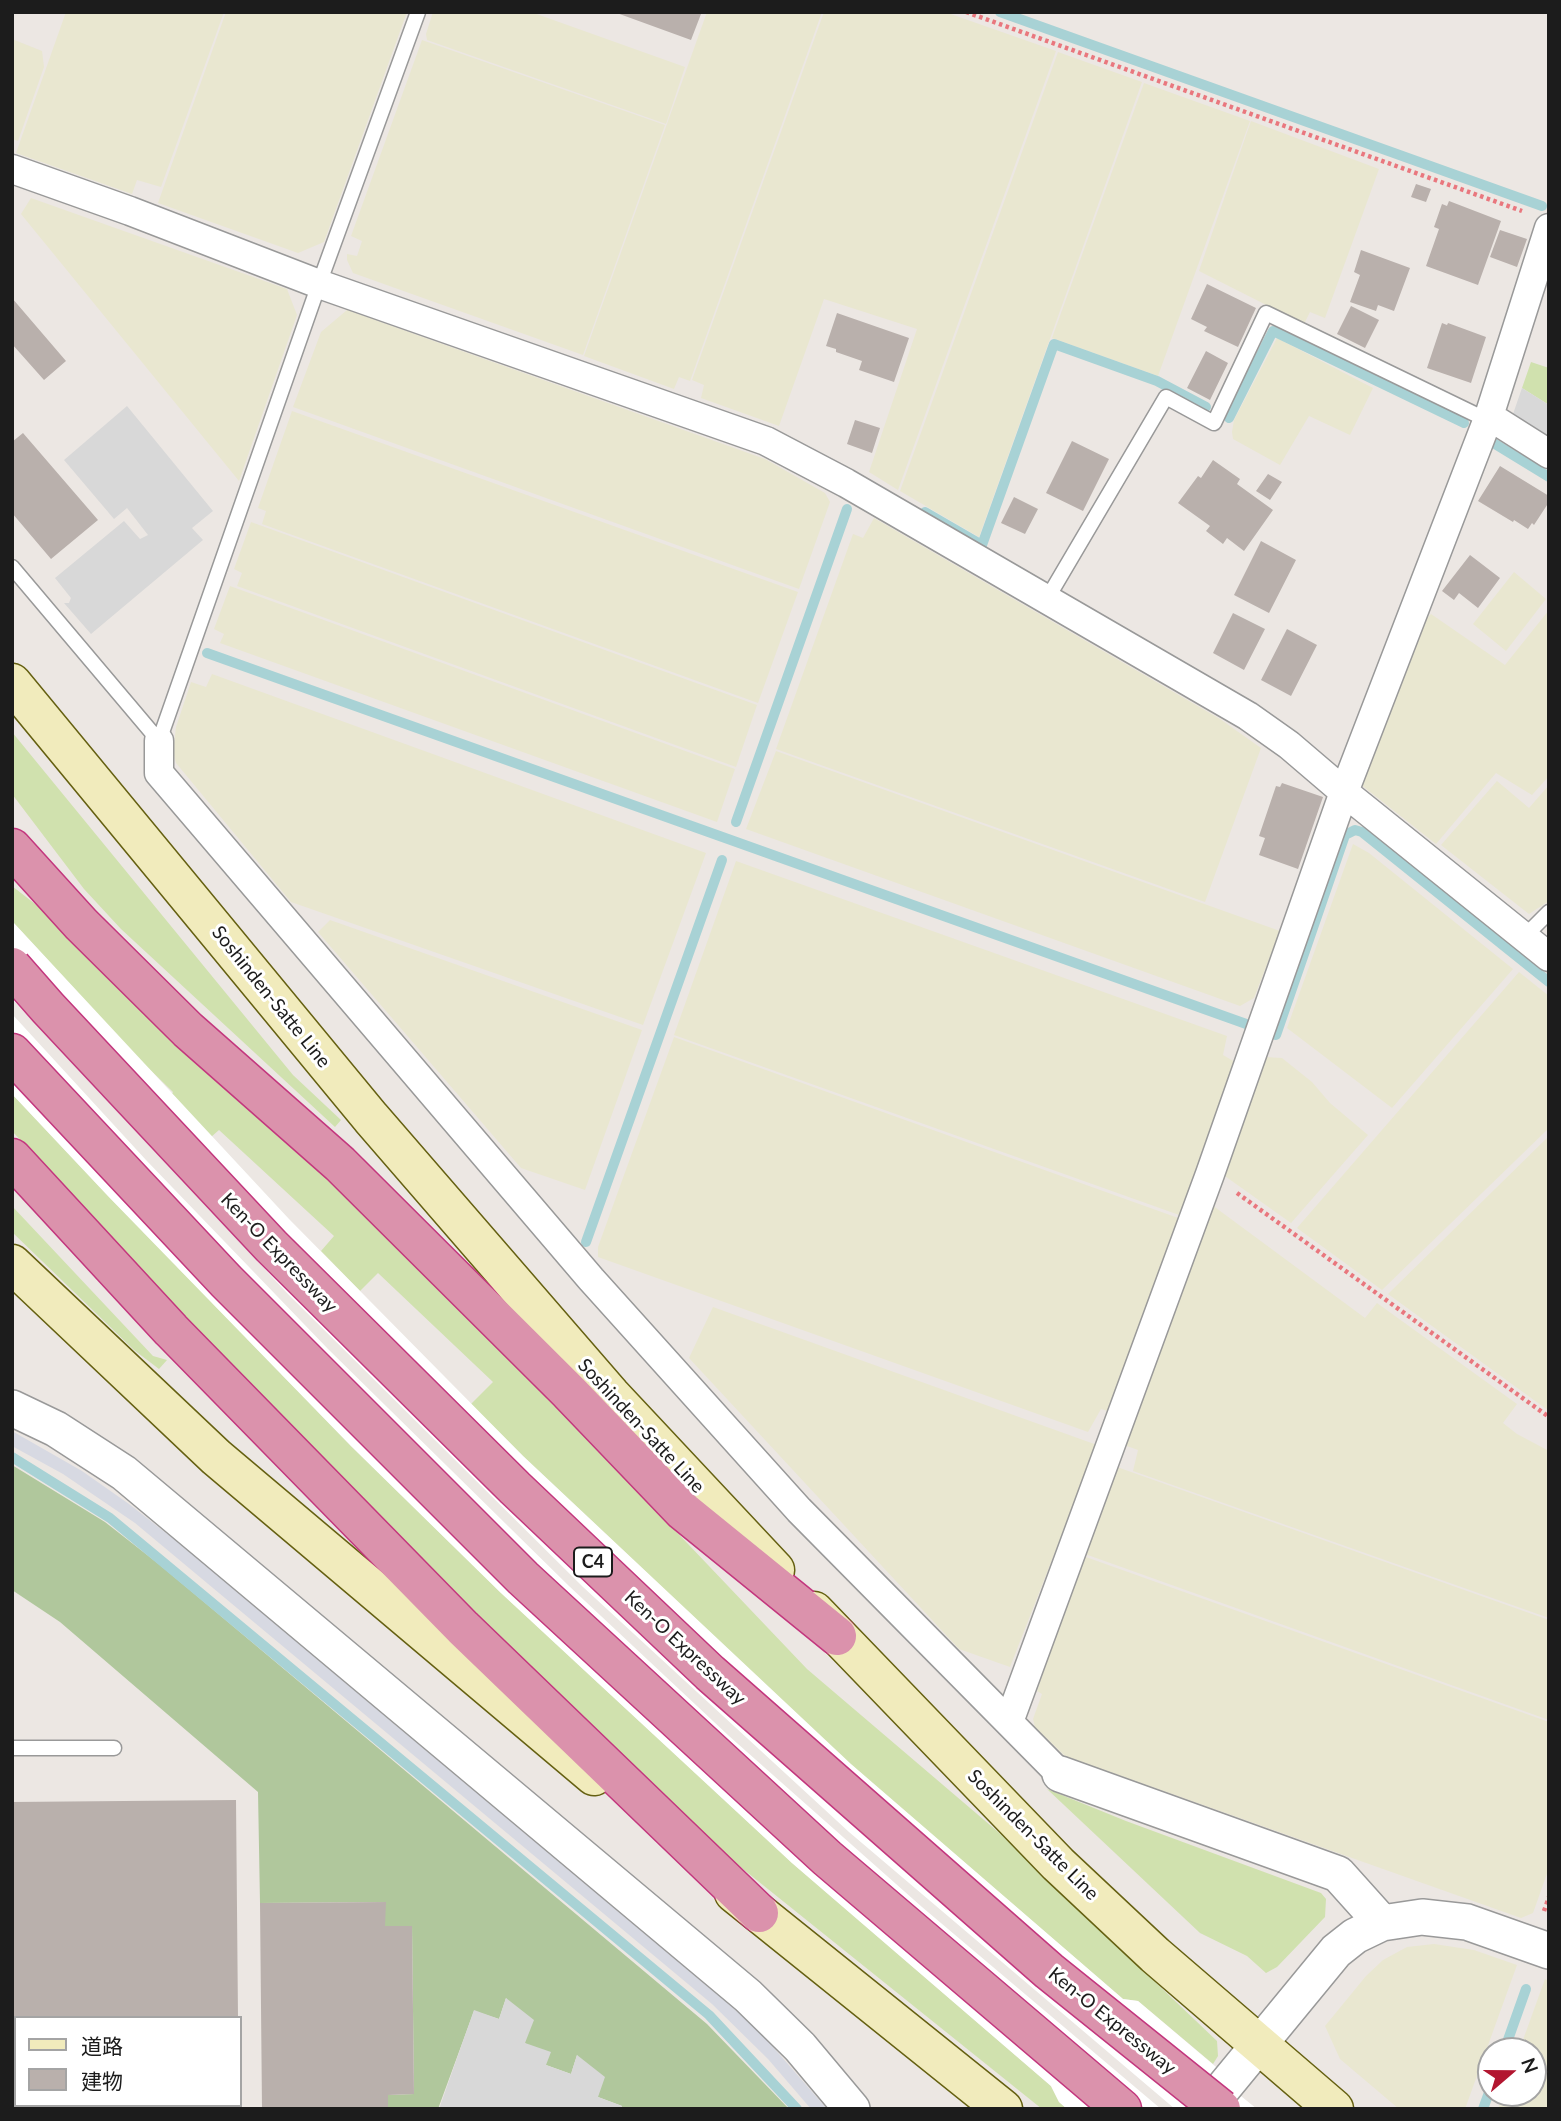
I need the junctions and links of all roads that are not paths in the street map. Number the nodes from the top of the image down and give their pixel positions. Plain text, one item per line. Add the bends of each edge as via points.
1 (418, 12) edge
2 (12, 169) edge
3 (1549, 228) edge
4 (319, 284) junction
5 (1488, 418) junction
6 (1549, 454) edge
7 (12, 567) edge
8 (1047, 599) junction
9 (12, 682) edge
10 (159, 741) junction
11 (1344, 792) junction
12 (12, 848) edge
13 (1549, 912) edge
14 (1524, 937) junction
15 (1549, 957) edge
16 (12, 967) edge
17 (12, 1053) edge
18 (12, 1158) edge
19 (12, 1264) edge
20 (12, 1408) edge
21 (837, 1636) junction
22 (1009, 1722) junction
23 (12, 1748) edge
24 (114, 1748) dead end
25 (1060, 1774) joint
26 (759, 1913) junction
27 (1382, 1923) junction
28 (1549, 1951) edge
29 (1258, 2045) junction
30 (852, 2109) edge
31 (1003, 2109) edge
32 (1122, 2109) edge
33 (1206, 2109) edge
34 (1221, 2109) edge
35 (1335, 2109) edge

1 - 4 lane
2 - 4 street
3 - 5 street
4 - 8 street via 766,441
4 - 10 lane
5 - 6 street
5 - 8 lane via 1266,313 1214,423 1166,397
5 - 11 street
7 - 10 lane
8 - 11 street via 1248,716
9 - 21 main road, Soshinden-Satte Line via 379,1128 611,1395
10 - 22 street via 159,773 591,1279 799,1510
11 - 14 street
11 - 22 street
12 - 21 highway via 188,1030 340,1164 682,1511
13 - 14 lane
14 - 15 street
16 - 34 highway, Ken-O Expressway / C4, bridge via 271,1246 709,1673 1049,1971
17 - 32 highway via 226,1281 523,1578 827,1858
18 - 26 highway via 171,1330 463,1628
19 - 26 main road via 216,1457
20 - 30 street via 124,1472 748,1996 800,2047
21 - 29 main road, Soshinden-Satte Line via 1058,1864
22 - 25 street
23 - 24 lane
25 - 27 street via 1338,1874
26 - 31 main road
27 - 28 street via 1422,1917 1466,1922
27 - 29 street via 1336,1951
29 - 33 street
29 - 35 main road, Soshinden-Satte Line

